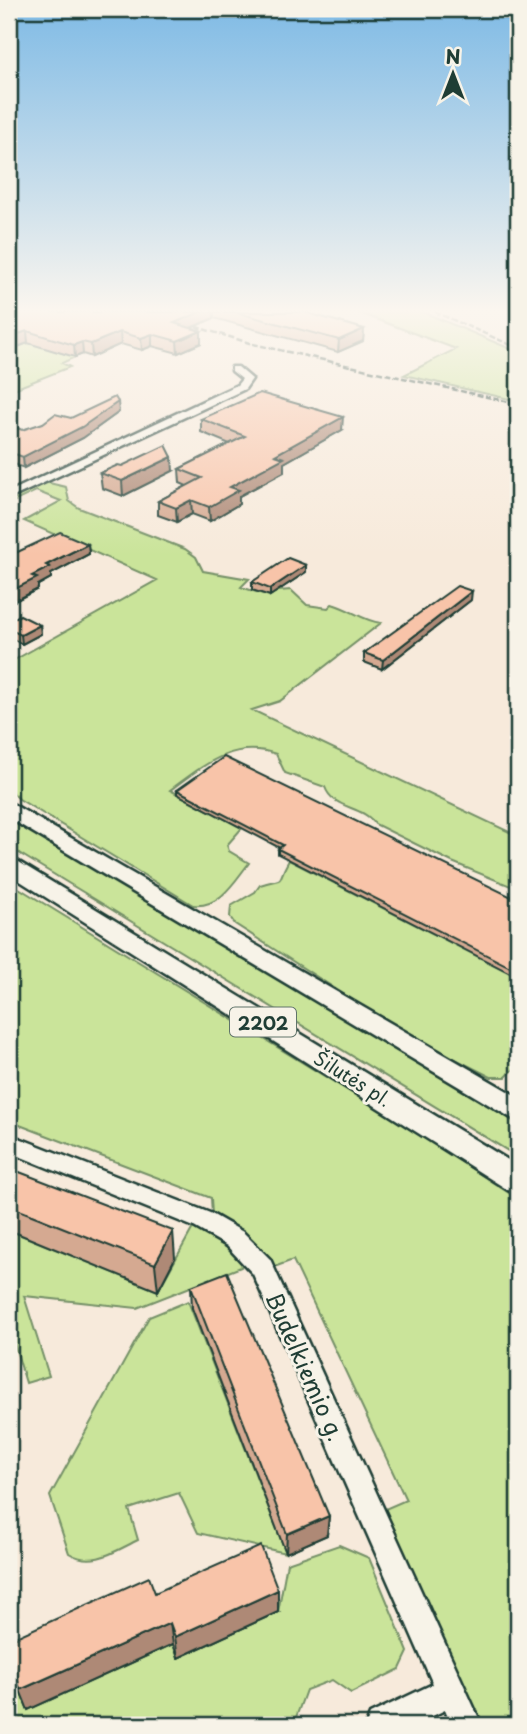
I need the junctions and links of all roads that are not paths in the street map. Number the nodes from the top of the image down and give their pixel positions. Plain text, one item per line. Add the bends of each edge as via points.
1 (228, 393) edge
2 (9, 496) edge
3 (9, 809) edge
4 (9, 864) edge
5 (518, 1111) edge
6 (9, 1143) edge
7 (518, 1181) edge
8 (451, 1691) junction
9 (381, 1725) edge
10 (467, 1725) edge

1 - 2 street
3 - 5 main road, 2202
4 - 7 main road, Šilutės pl. / 2202
6 - 8 street, Budelkiemio g. via 202,1220 235,1239 262,1267
8 - 9 street
8 - 10 street, Budelkiemio g.

